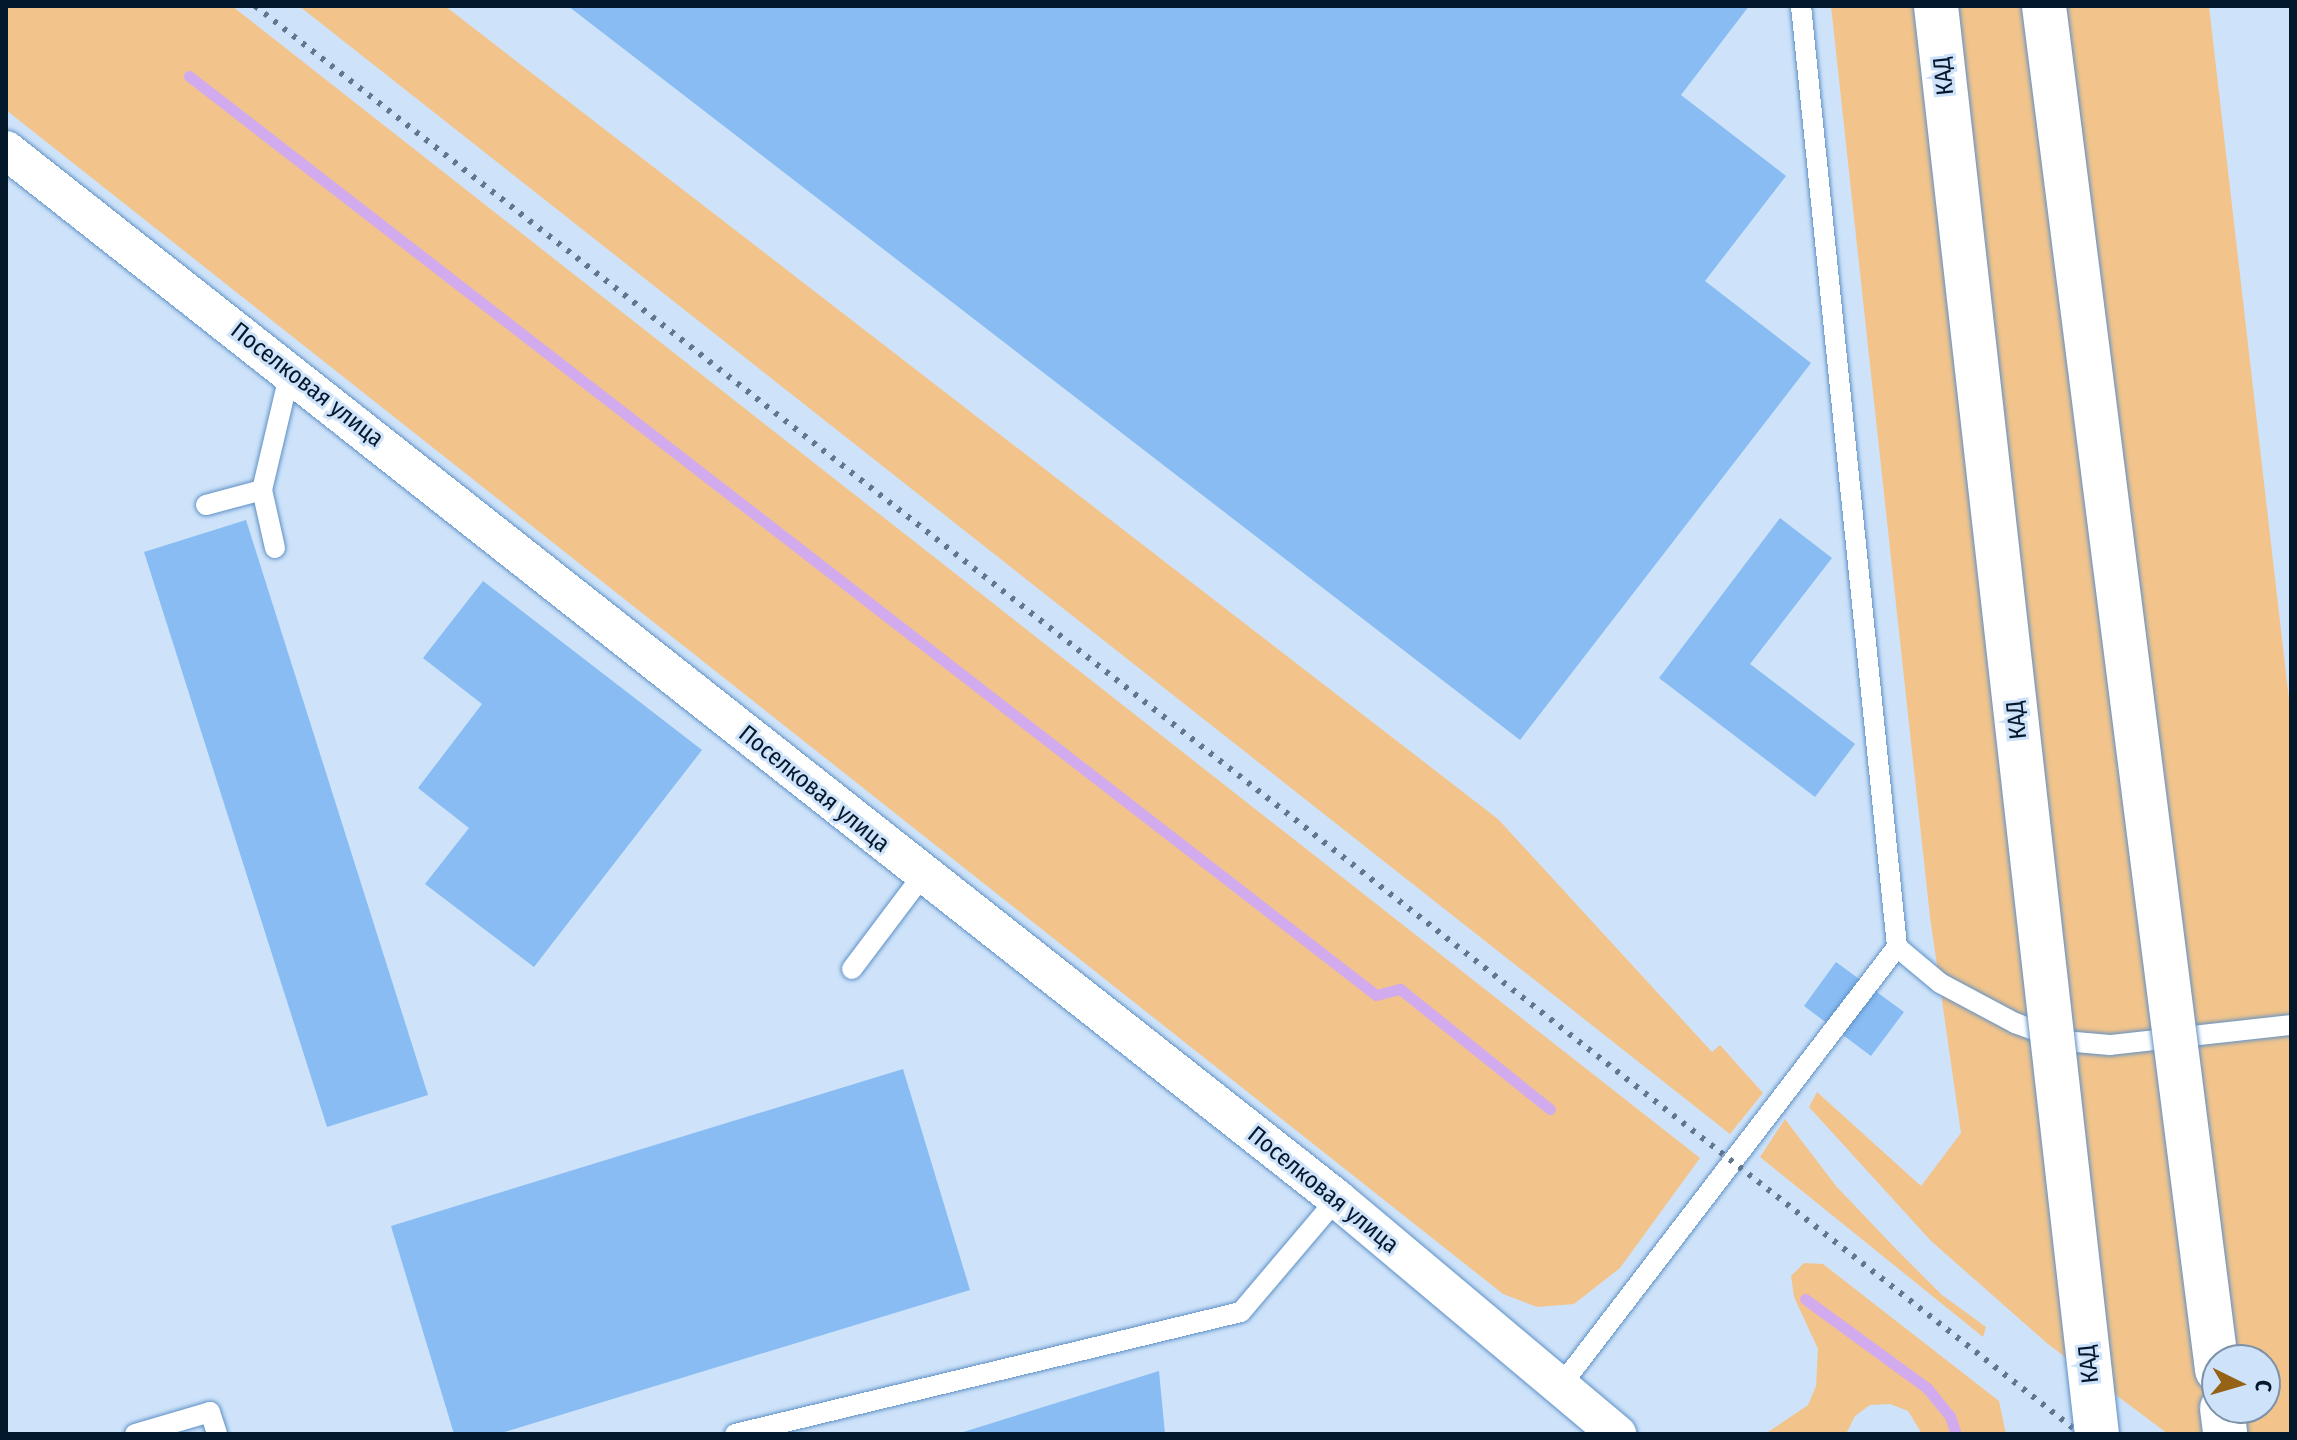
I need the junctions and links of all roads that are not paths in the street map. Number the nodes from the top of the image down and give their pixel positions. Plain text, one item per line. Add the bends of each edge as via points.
1 (1801, 6) edge
2 (1936, 6) edge
3 (2044, 6) edge
4 (6, 150) edge
5 (290, 372) junction
6 (262, 490) junction
7 (206, 505) dead end
8 (275, 548) dead end
9 (922, 876) junction
10 (1897, 947) junction
11 (852, 969) dead end
12 (2291, 1025) edge
13 (1337, 1199) junction
14 (2214, 1344) edge
15 (1559, 1388) junction
16 (135, 1434) edge
17 (217, 1434) edge
18 (735, 1434) edge
19 (1617, 1434) edge
20 (2097, 1434) edge

1 - 10 lane
2 - 20 highway, КАД, bridge
3 - 14 highway, bridge
4 - 5 street, Поселковая улица
5 - 6 lane
5 - 9 street, Поселковая улица
6 - 7 lane
6 - 8 lane
9 - 11 lane
9 - 13 street, Поселковая улица
10 - 12 lane via 1940,983 2015,1023 2064,1041 2110,1045
10 - 15 lane
13 - 15 street, Поселковая улица
13 - 18 lane via 1241,1312
15 - 19 street, Поселковая улица
16 - 17 lane via 210,1412

